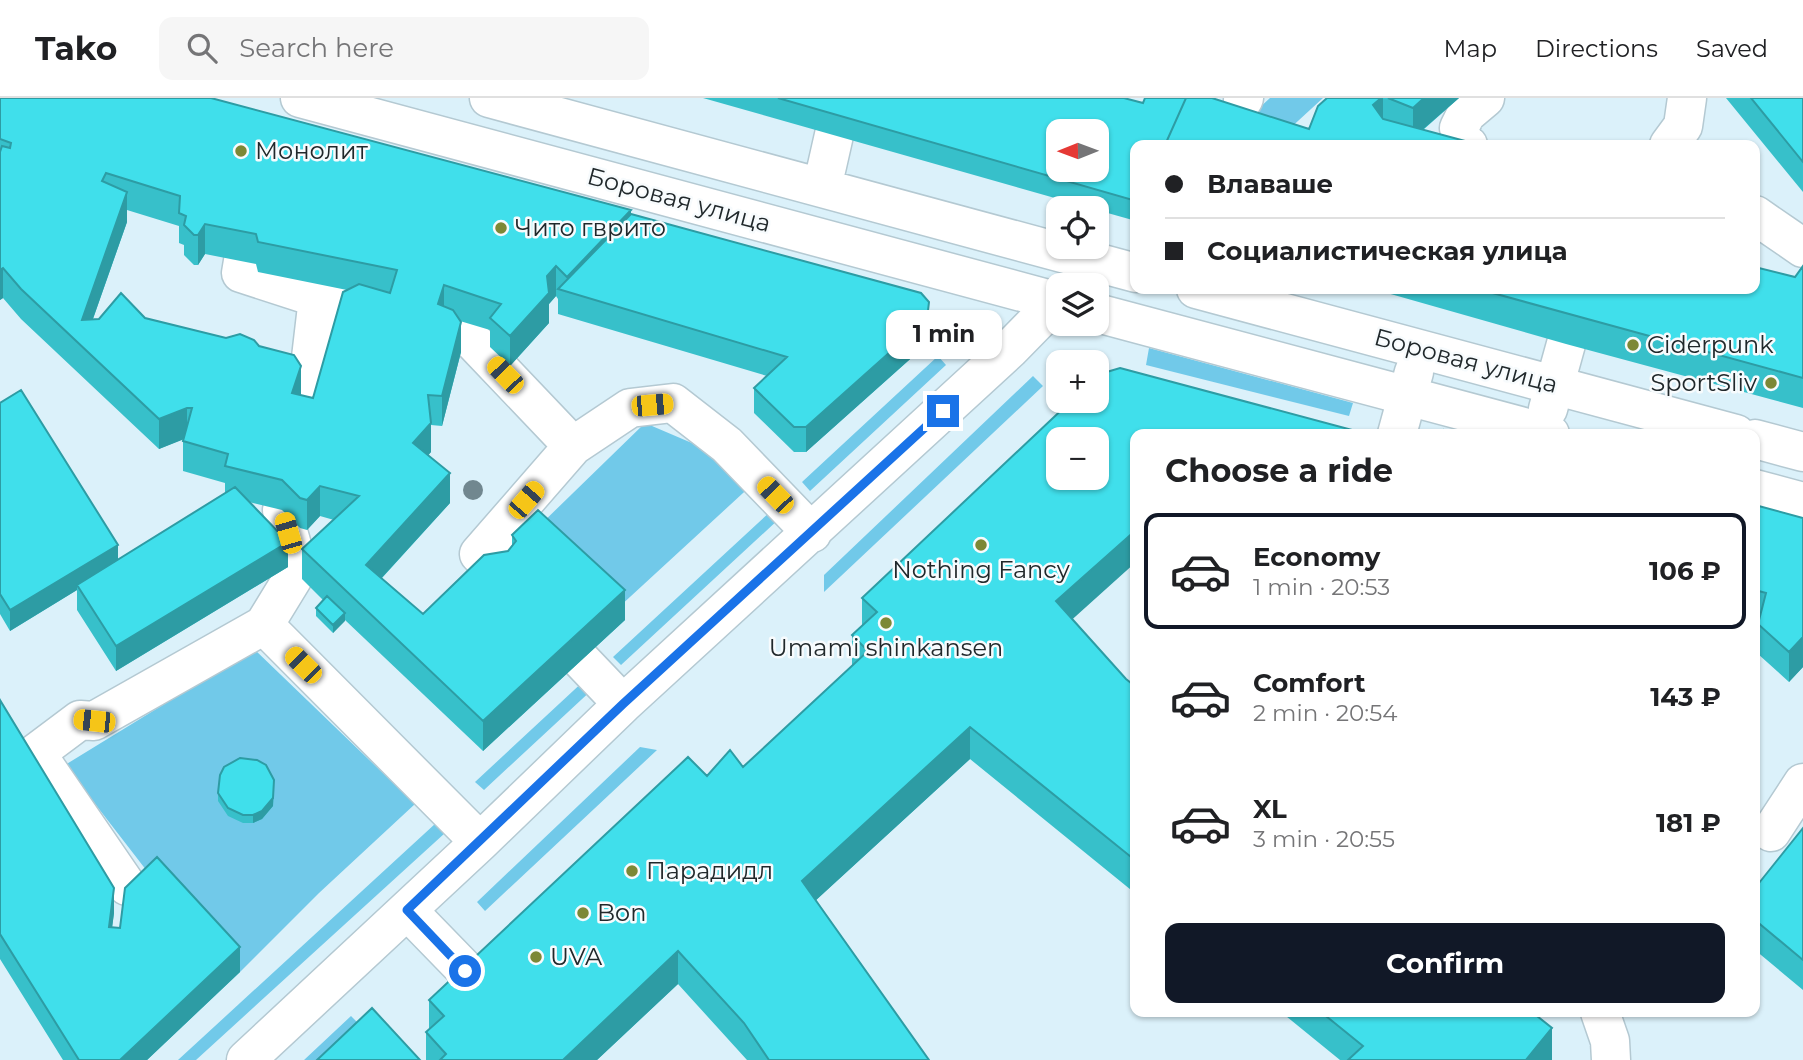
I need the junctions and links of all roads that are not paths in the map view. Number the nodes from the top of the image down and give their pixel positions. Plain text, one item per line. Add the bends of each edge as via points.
1 (489, 98) edge
2 (1485, 98) edge
3 (1688, 98) edge
4 (287, 106) edge
5 (834, 135) edge
6 (1463, 140) edge
7 (1673, 140) edge
8 (475, 145) junction
9 (822, 188) junction
10 (1760, 218) edge
11 (1803, 248) edge
12 (243, 261) edge
13 (1130, 274) edge
14 (1046, 275) edge
15 (1109, 276) edge
16 (1046, 278) edge
17 (1215, 294) edge
18 (318, 298) junction
19 (1046, 300) edge
20 (395, 309) edge
21 (1109, 316) edge
22 (442, 324) edge
23 (1566, 344) edge
24 (1420, 349) junction
25 (1555, 385) junction
26 (1407, 396) junction
27 (303, 426) edge
28 (1397, 429) edge
29 (1531, 429) edge
30 (1547, 429) edge
31 (1718, 429) edge
32 (1760, 440) edge
33 (573, 446) junction
34 (1803, 452) edge
35 (1760, 490) edge
36 (1803, 502) edge
37 (282, 510) edge
38 (812, 533) junction
39 (508, 580) edge
40 (264, 625) junction
41 (581, 660) edge
42 (623, 704) junction
43 (1803, 783) edge
44 (1771, 832) dead end
45 (480, 842) junction
46 (127, 886) edge
47 (407, 910) junction
48 (480, 985) edge
49 (1602, 1017) edge
50 (246, 1060) edge
51 (1611, 1060) edge

1 - 8 street
1 - 9 street, Боровая улица
2 - 6 street via 1466,114 1459,128
3 - 7 street via 1684,126
4 - 8 street, Боровая улица
5 - 9 street
8 - 16 street, Боровая улица
9 - 14 street, Боровая улица
10 - 11 street
12 - 18 street via 241,273
13 - 15 street, Боровая улица
17 - 24 street, Боровая улица
18 - 20 street
18 - 27 street
19 - 38 street
21 - 26 street, Боровая улица
22 - 33 street via 472,340
23 - 25 street
24 - 25 street, Боровая улица
24 - 26 street
25 - 30 street
25 - 31 street, Боровая улица
26 - 28 street
26 - 29 street, Боровая улица
32 - 34 street
33 - 38 street via 630,408 673,404 727,445
33 - 39 street via 479,554
35 - 36 street
37 - 40 street via 295,556 293,576
38 - 42 street
40 - 45 street
40 - 46 street via 94,721 80,720 36,753
41 - 42 street
42 - 45 street
43 - 44 street
45 - 47 street
47 - 48 street
47 - 50 street
49 - 51 street via 1611,1041

